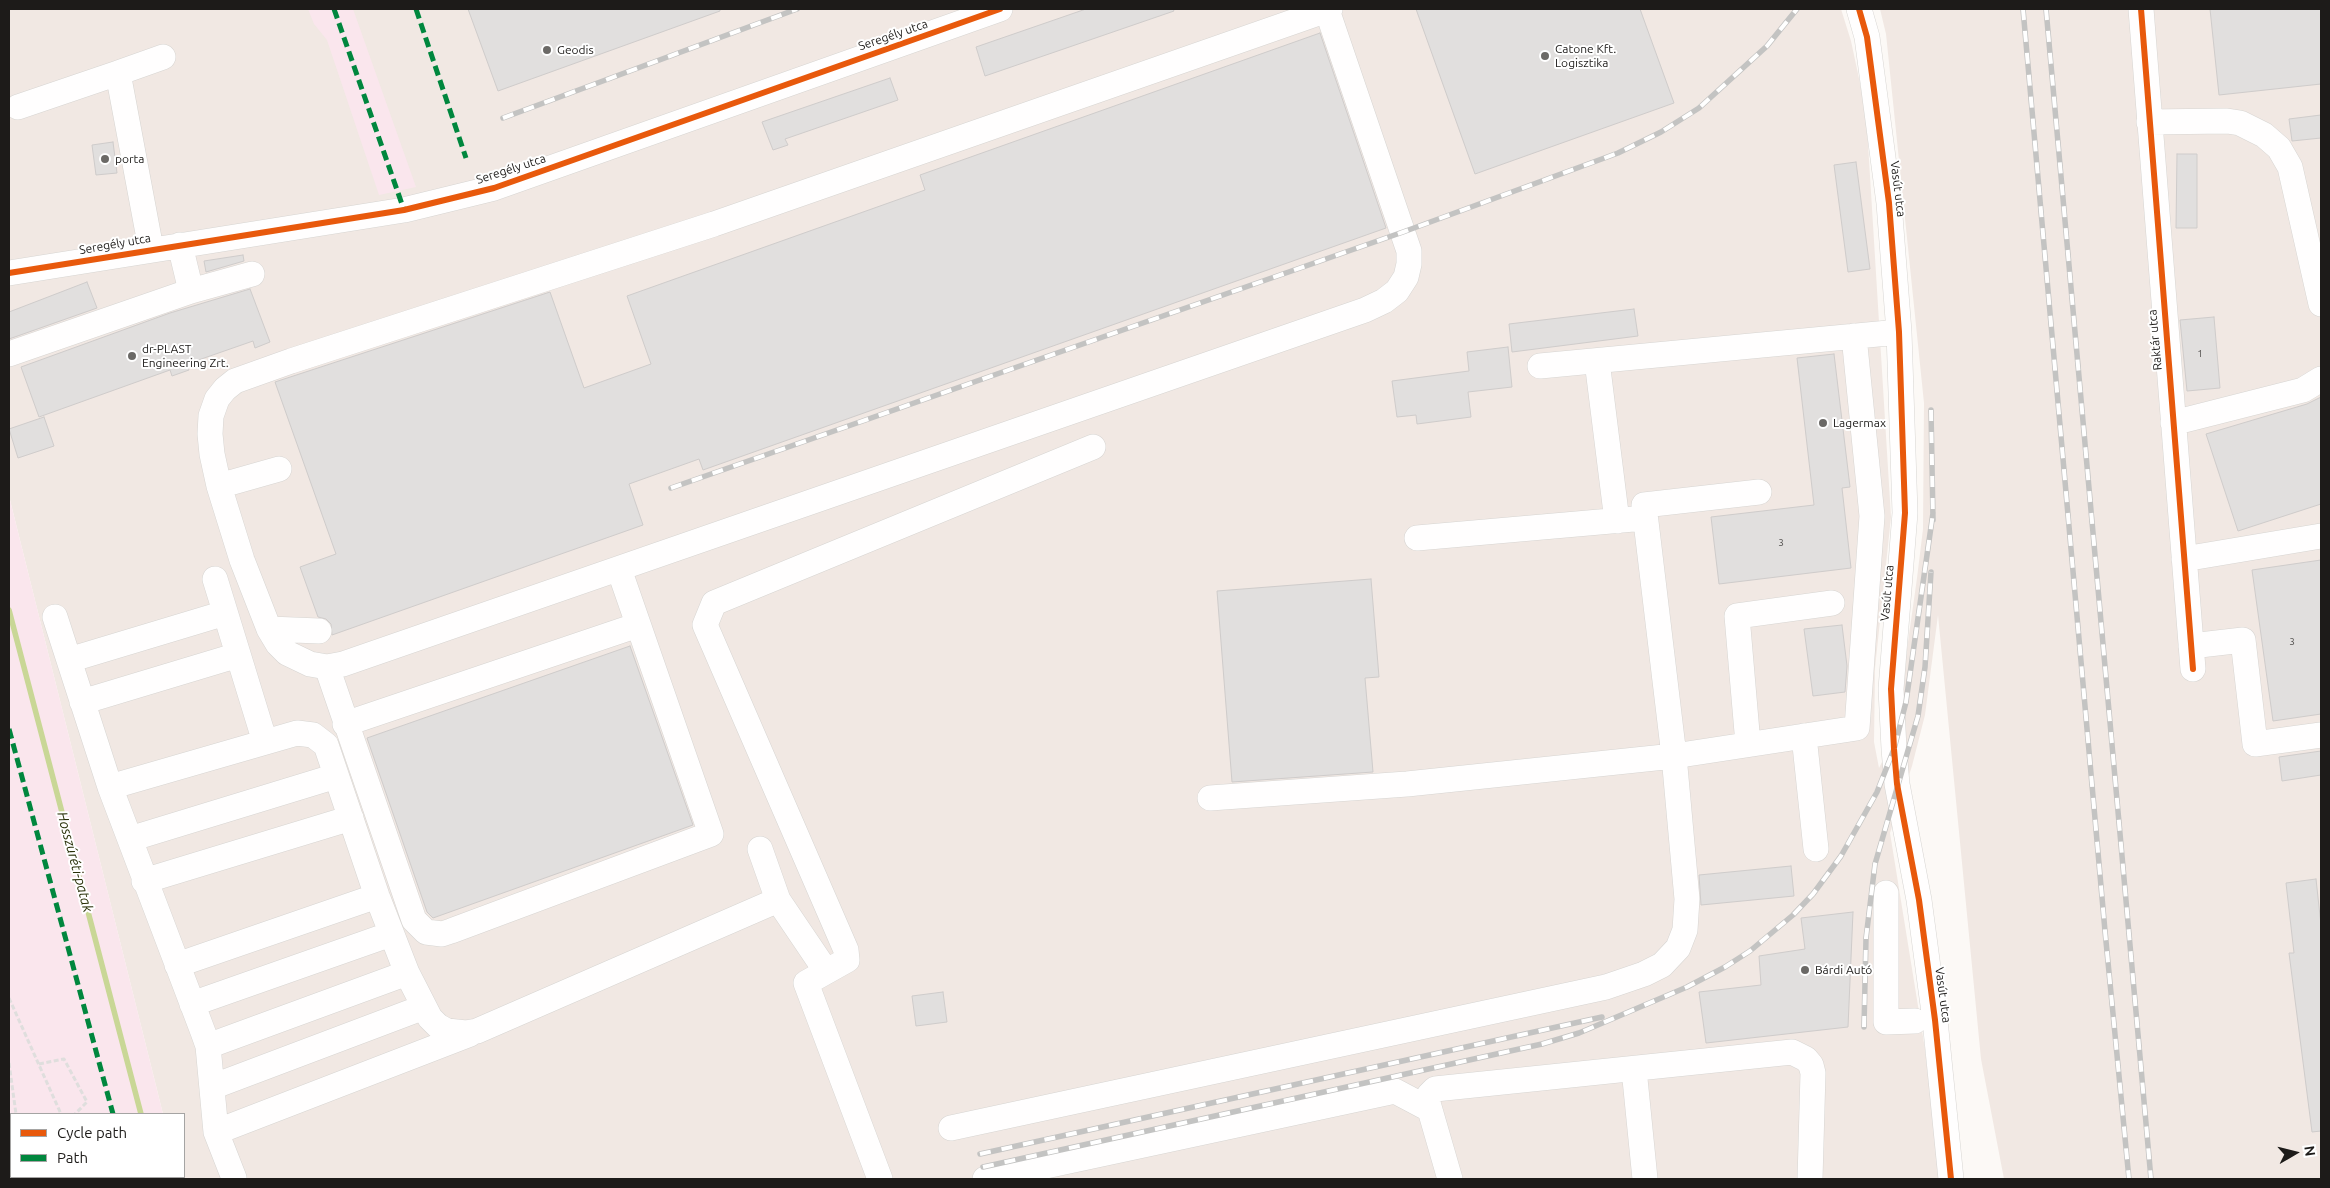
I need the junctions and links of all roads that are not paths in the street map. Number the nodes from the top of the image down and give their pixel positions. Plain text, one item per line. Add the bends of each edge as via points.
1 (1000, 9) edge
2 (1328, 9) edge
3 (1859, 9) edge
4 (2140, 9) edge
5 (163, 57) dead end
6 (118, 73) junction
7 (18, 107) dead end
8 (2149, 122) junction
9 (180, 244) junction
10 (151, 249) junction
11 (9, 273) edge
12 (252, 274) dead end
13 (191, 291) junction
14 (2321, 304) edge
15 (1900, 332) junction
16 (1854, 336) junction
17 (9, 354) edge
18 (1597, 361) junction
19 (1540, 366) dead end
20 (2321, 378) edge
21 (2173, 423) junction
22 (1093, 447) dead end
23 (280, 469) dead end
24 (219, 486) junction
25 (1759, 492) dead end
26 (1646, 518) junction
27 (1616, 521) junction
28 (2321, 536) edge
29 (1417, 538) dead end
30 (2184, 559) junction
31 (619, 569) junction
32 (215, 579) dead end
33 (1832, 603) dead end
34 (226, 613) junction
35 (55, 617) dead end
36 (638, 625) junction
37 (269, 629) junction
38 (319, 630) dead end
39 (238, 655) junction
40 (69, 660) junction
41 (326, 667) junction
42 (82, 702) junction
43 (345, 724) junction
44 (2321, 735) edge
45 (1804, 736) junction
46 (265, 742) junction
47 (1748, 744) junction
48 (1674, 756) junction
49 (336, 776) junction
50 (110, 787) junction
51 (1210, 798) dead end
52 (351, 818) junction
53 (130, 839) junction
54 (760, 849) dead end
55 (1816, 849) dead end
56 (144, 881) junction
57 (1886, 893) dead end
58 (377, 896) junction
59 (778, 900) junction
60 (391, 934) junction
61 (177, 965) junction
62 (826, 971) junction
63 (407, 973) junction
64 (192, 1004) junction
65 (424, 1007) junction
66 (1916, 1021) dead end
67 (477, 1031) junction
68 (208, 1046) junction
69 (1634, 1069) junction
70 (212, 1086) junction
71 (1429, 1109) junction
72 (951, 1128) dead end
73 (216, 1132) junction
74 (234, 1178) dead end
75 (880, 1179) edge
76 (985, 1179) edge
77 (1450, 1179) edge
78 (1645, 1179) edge
79 (1810, 1179) edge
80 (1951, 1179) edge

1 - 9 street, Seregély utca via 494,188 404,210
2 - 24 street via 714,224 291,360 235,381 217,399 211,416 210,434
2 - 31 street via 1409,251 1406,277 1397,291 1365,310
3 - 15 street, Vasút utca via 1867,37 1889,203
4 - 8 street, Raktár utca
5 - 6 street
6 - 7 street
6 - 10 street
8 - 14 street via 2240,123 2279,148 2290,167
8 - 21 street, Raktár utca
9 - 10 street, Seregély utca
9 - 13 street
10 - 11 street, Seregély utca
12 - 13 street
13 - 17 street
15 - 16 street
15 - 80 street, Vasút utca via 1905,513 1891,689 1894,749 1935,1020
16 - 18 street
16 - 45 street via 1872,516 1857,728
18 - 19 street
18 - 27 street
20 - 21 street via 2303,390
21 - 30 street, Raktár utca
22 - 62 street via 714,603 705,625 846,950 847,960
23 - 24 street
24 - 37 street via 242,560
25 - 26 street via 1644,505
26 - 27 street
26 - 48 street
27 - 29 street
28 - 30 street
30 - 44 street, Raktár utca via 2192,658 2243,640 2255,744
31 - 36 street
31 - 41 street via 343,664
32 - 34 street
33 - 47 street via 1736,616
34 - 39 street
34 - 40 street
35 - 40 street
36 - 43 street
36 - 43 street via 711,834 451,931 442,934 426,932 414,920
37 - 38 street
37 - 41 street via 287,653 310,664
39 - 42 street
39 - 46 street
40 - 42 street
41 - 43 street
42 - 50 street
45 - 47 street
45 - 55 street
46 - 49 street via 297,733 313,735 326,745
46 - 50 street
47 - 48 street
48 - 51 street via 1407,784
48 - 72 street via 1687,899 1685,930 1678,948 1662,965 1606,987
49 - 52 street
49 - 53 street
50 - 53 street
52 - 56 street
52 - 58 street
53 - 56 street
54 - 59 street
56 - 61 street
57 - 66 street via 1886,1022
58 - 60 street
58 - 61 street
59 - 62 street
59 - 67 street
60 - 63 street
60 - 64 street
61 - 64 street
62 - 75 street via 806,983
63 - 65 street
63 - 68 street
64 - 68 street
65 - 67 street via 438,1026 447,1031
65 - 70 street
67 - 73 street
68 - 70 street
69 - 71 street via 1436,1090 1429,1095
69 - 78 street
69 - 79 street via 1792,1052 1806,1058 1813,1073
70 - 73 street
71 - 76 street via 1395,1091
71 - 77 street
73 - 74 street

